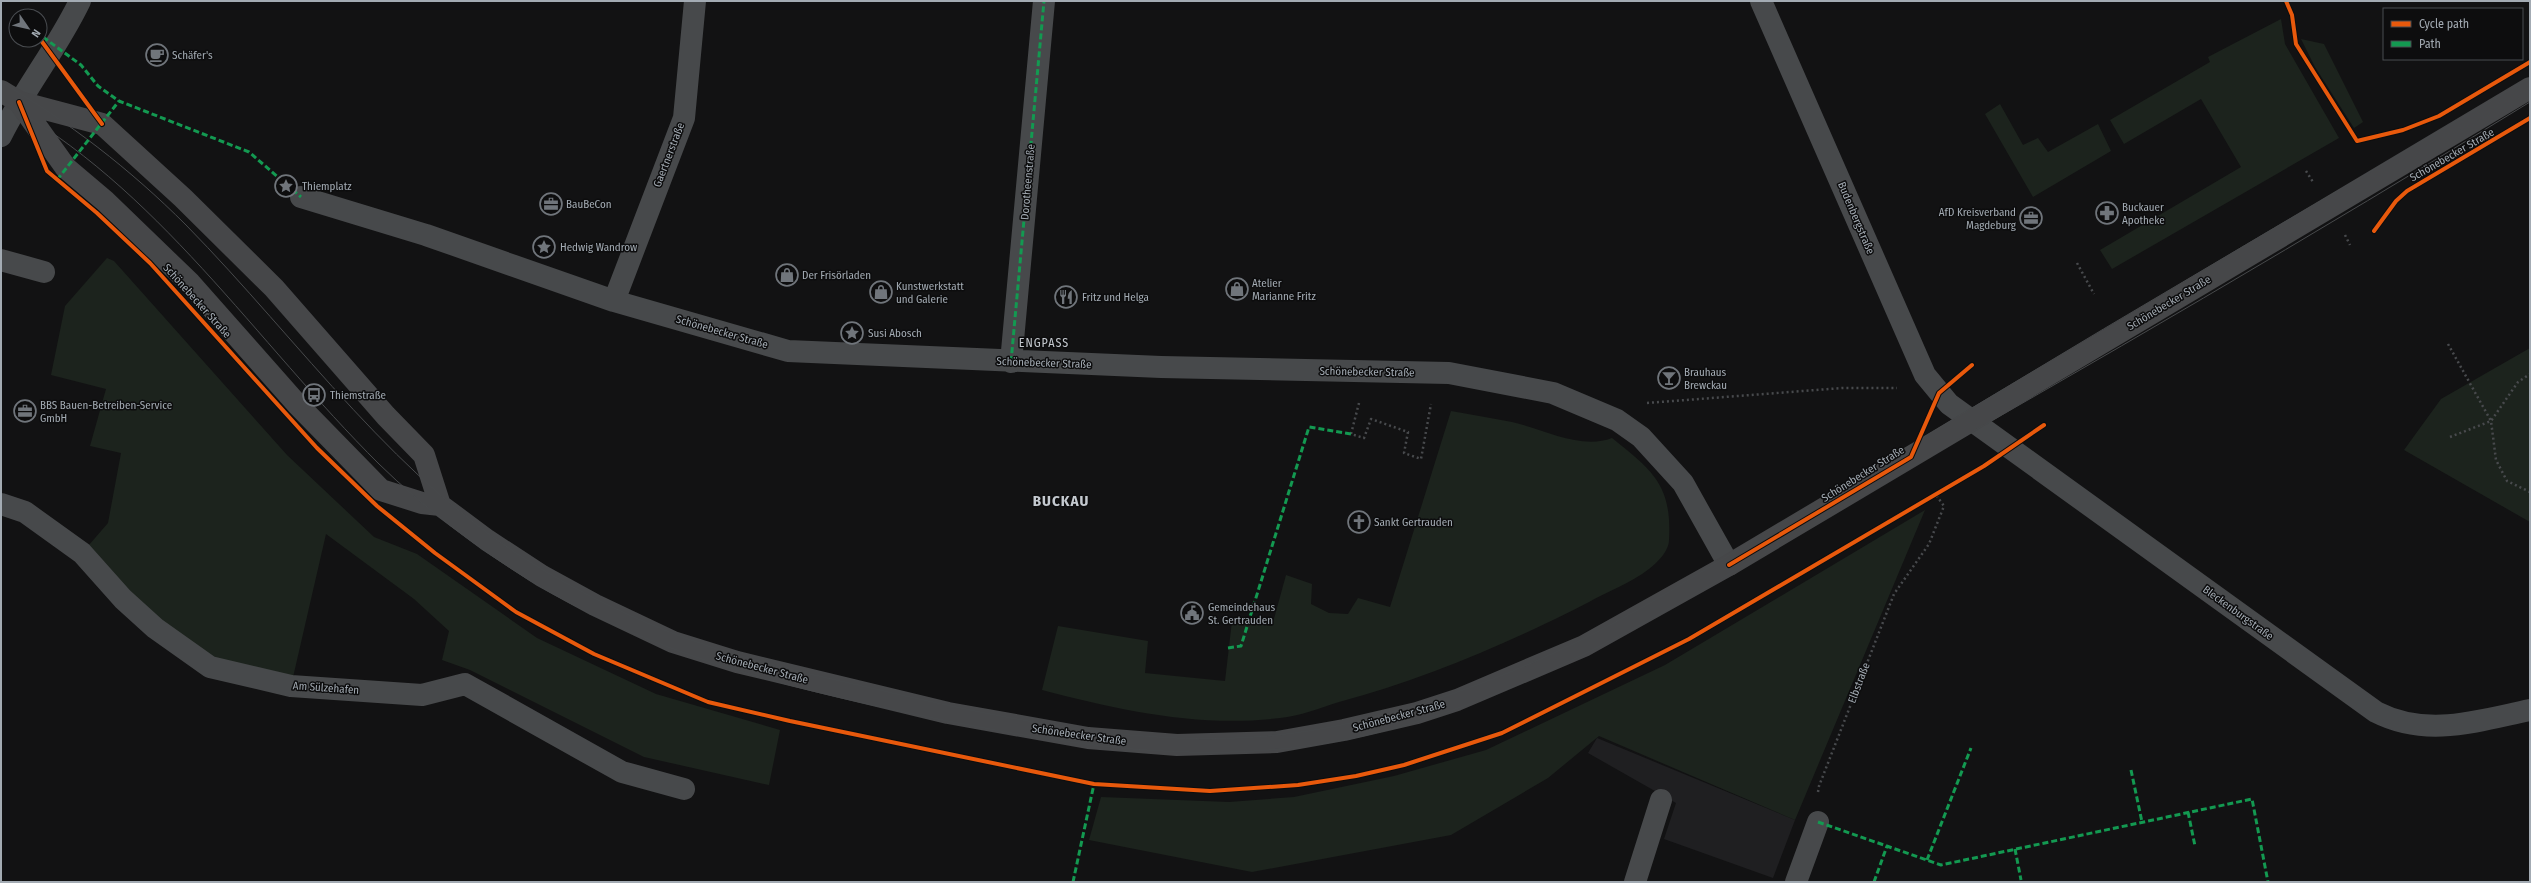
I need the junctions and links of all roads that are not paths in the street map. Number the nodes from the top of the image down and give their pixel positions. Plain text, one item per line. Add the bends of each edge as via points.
1 (80, 1) edge
2 (695, 1) edge
3 (1044, 1) edge
4 (1761, 1) edge
5 (2530, 88) edge
6 (10, 97) edge
7 (1, 136) edge
8 (301, 197) dead end
9 (1, 260) edge
10 (44, 272) dead end
11 (614, 301) junction
12 (1011, 362) junction
13 (1972, 420) junction
14 (1, 504) edge
15 (440, 505) junction
16 (1730, 565) junction
17 (2530, 710) edge
18 (684, 789) dead end
19 (1661, 800) dead end
20 (1818, 822) road end
21 (1635, 882) edge
22 (1796, 882) edge

1 - 6 street via 63,36
2 - 11 street, Gaertnerstraße via 684,118
3 - 12 street, Dorotheenstraße
4 - 13 street, Budenbergstraße via 1925,374 1949,404
5 - 13 main road, Schönebecker Straße
6 - 7 street
6 - 15 main road, Schönebecker Straße via 66,168 105,201 190,282 297,404 381,490 422,503
6 - 15 main road via 102,124 184,198 274,288 386,416 424,455
8 - 11 street, Schönebecker Straße via 426,235
9 - 10 street
11 - 12 street, Schönebecker Straße via 788,351
12 - 16 street, Schönebecker Straße via 1449,373 1553,394 1616,420 1641,437 1683,483
13 - 16 main road, Schönebecker Straße
13 - 17 street, Bleckenburgstraße via 2376,712 2405,724 2425,726 2476,721
14 - 18 street, Am Sülzehafen via 25,512 82,553 139,613 210,667 291,686 422,695 465,684 622,772
15 - 16 main road, Schönebecker Straße via 542,576 595,605 673,642 737,662 948,713 1088,738 1178,745 1277,742 1417,713 1478,691 1584,646
19 - 21 street
20 - 22 street

